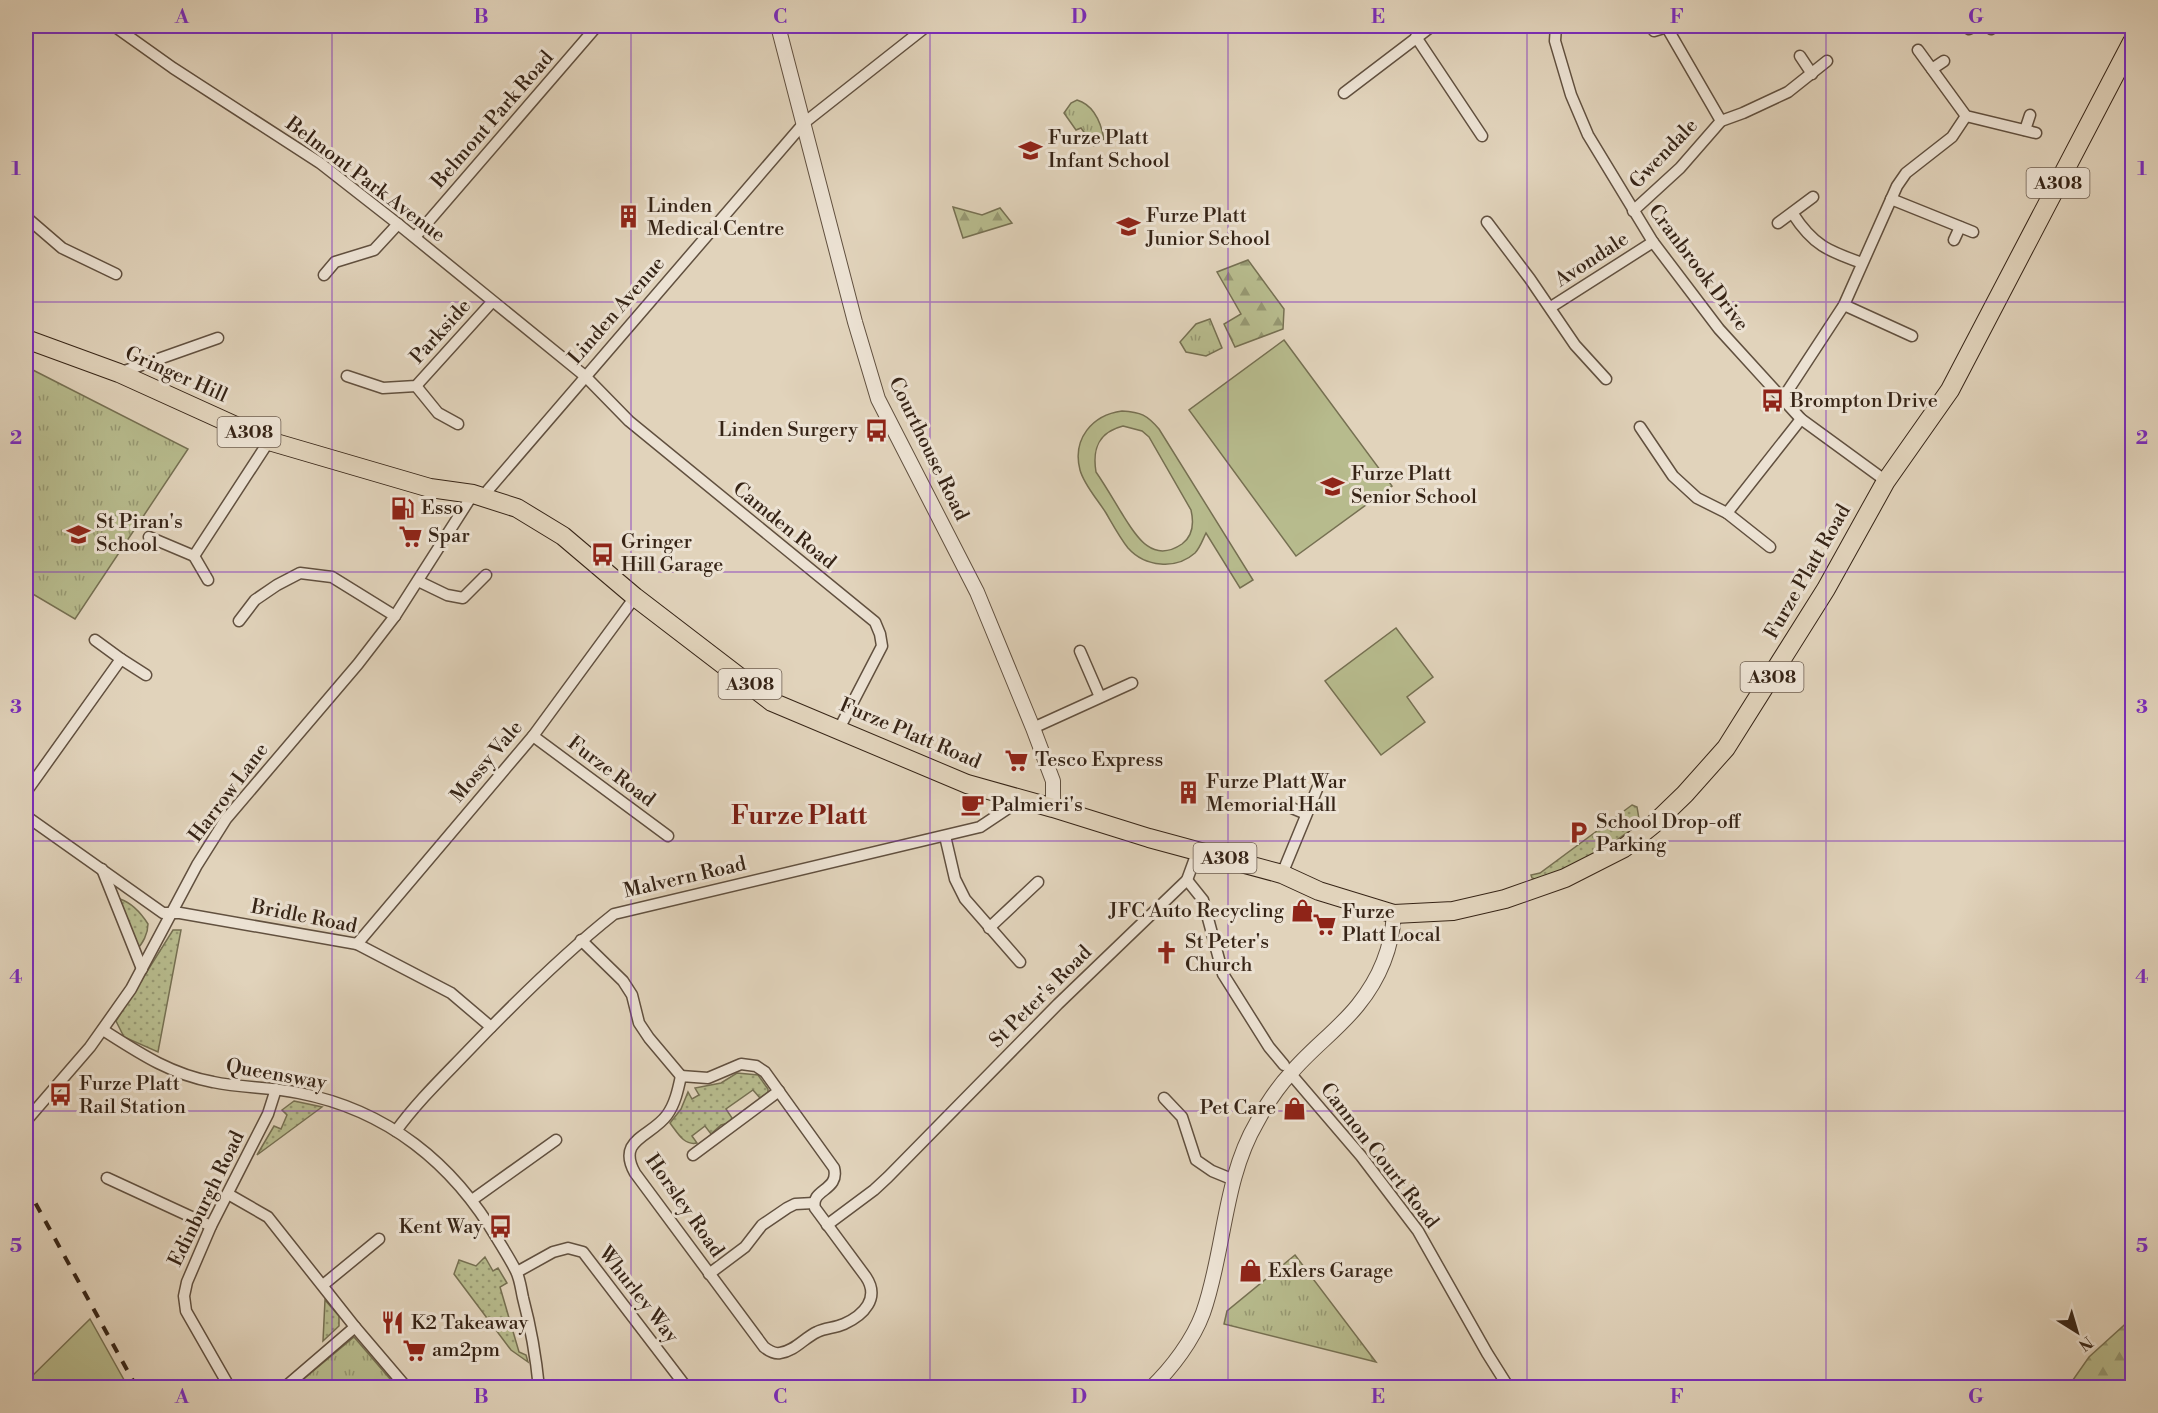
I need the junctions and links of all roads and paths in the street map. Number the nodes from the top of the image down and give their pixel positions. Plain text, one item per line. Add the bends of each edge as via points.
1 (114, 26) edge
2 (597, 26) edge
3 (778, 26) edge
4 (927, 26) edge
5 (1432, 26) edge
6 (1556, 26) edge
7 (1667, 26) edge
8 (1654, 32) dead end
9 (1416, 37) junction
10 (2133, 42) edge
11 (1918, 50) dead end
12 (1800, 56) dead end
13 (1827, 61) dead end
14 (1944, 61) dead end
15 (1932, 69) junction
16 (1812, 74) junction
17 (1344, 93) dead end
18 (2030, 115) dead end
19 (1966, 116) junction
20 (1720, 121) junction
21 (804, 123) junction
22 (2025, 130) junction
23 (2036, 133) dead end
24 (1482, 136) dead end
25 (1813, 197) dead end
26 (1891, 200) junction
27 (1633, 211) junction
28 (1793, 214) junction
29 (26, 217) edge
30 (1487, 222) dead end
31 (1778, 223) dead end
32 (398, 224) junction
33 (1960, 228) junction
34 (1973, 231) dead end
35 (416, 237) junction
36 (1954, 240) dead end
37 (1653, 242) junction
38 (1862, 263) junction
39 (116, 274) dead end
40 (324, 275) dead end
41 (492, 302) junction
42 (1844, 305) junction
43 (1551, 307) junction
44 (1899, 316) dead end
45 (1892, 327) junction
46 (1912, 336) dead end
47 (218, 338) dead end
48 (26, 339) edge
49 (119, 373) junction
50 (347, 376) dead end
51 (585, 376) junction
52 (1606, 379) dead end
53 (416, 386) junction
54 (1783, 398) junction
55 (1801, 419) junction
56 (458, 424) dead end
57 (1640, 427) dead end
58 (269, 441) junction
59 (1886, 481) junction
60 (478, 495) junction
61 (1727, 513) junction
62 (149, 537) dead end
63 (1770, 547) dead end
64 (194, 556) junction
65 (486, 575) dead end
66 (208, 580) dead end
67 (418, 581) junction
68 (635, 597) junction
69 (395, 616) junction
70 (239, 621) dead end
71 (95, 640) dead end
72 (1080, 651) dead end
73 (121, 659) junction
74 (146, 675) dead end
75 (1132, 682) dead end
76 (1100, 697) junction
77 (1033, 728) junction
78 (839, 729) junction
79 (533, 736) junction
80 (1322, 777) dead end
81 (26, 792) edge
82 (1022, 799) junction
83 (1287, 806) dead end
84 (1053, 808) junction
85 (1306, 814) junction
86 (26, 816) edge
87 (668, 836) dead end
88 (945, 836) junction
89 (1198, 850) junction
90 (102, 869) junction
91 (1282, 874) junction
92 (1187, 880) junction
93 (1038, 882) dead end
94 (172, 914) junction
95 (1394, 914) junction
96 (989, 928) junction
97 (581, 939) junction
98 (357, 944) junction
99 (1020, 962) dead end
100 (142, 969) junction
101 (491, 1027) junction
102 (103, 1030) junction
103 (1287, 1069) junction
104 (681, 1076) junction
105 (276, 1089) junction
106 (779, 1091) junction
107 (1164, 1098) dead end
108 (26, 1121) edge
109 (396, 1131) junction
110 (556, 1140) dead end
111 (693, 1155) dead end
112 (107, 1178) dead end
113 (1234, 1180) junction
114 (228, 1194) junction
115 (472, 1200) junction
116 (814, 1203) junction
117 (827, 1225) junction
118 (211, 1226) junction
119 (379, 1239) dead end
120 (517, 1272) junction
121 (709, 1274) junction
122 (323, 1285) junction
123 (355, 1327) junction
124 (1158, 1386) edge
125 (230, 1388) edge
126 (284, 1388) edge
127 (406, 1388) edge
128 (539, 1388) edge
129 (687, 1388) edge
130 (1509, 1388) edge

1 - 32 street, Belmont Park Avenue via 320,163
2 - 35 street, Belmont Park Road
3 - 21 street, Courthouse Road
4 - 21 street, Linden Avenue
5 - 9 street
6 - 27 street, Cranbrook Drive via 1555,41 1571,95 1588,135
7 - 8 street, Gwendale
7 - 20 street, Gwendale
9 - 17 street
9 - 24 street
10 - 59 main road, Furze Platt Road / A308 via 1950,390
11 - 15 street
12 - 16 street
13 - 16 street, Gwendale
14 - 15 street
15 - 19 street
16 - 20 street, Gwendale via 1788,92
18 - 22 street
19 - 22 street
19 - 26 street via 1952,137 1906,173
20 - 27 street, Gwendale via 1680,168
21 - 51 street, Linden Avenue
21 - 77 street, Courthouse Road via 878,399 976,592
22 - 23 street
25 - 28 street
26 - 33 street
26 - 38 street
27 - 37 street, Cranbrook Drive
28 - 31 street
28 - 38 street via 1805,233 1829,251
29 - 39 street via 62,248 103,273
30 - 43 street, Avondale
32 - 35 street, Belmont Park Avenue
32 - 40 street via 374,250 335,262
33 - 34 street
33 - 36 street
35 - 41 street, Belmont Park Avenue
37 - 43 street, Avondale
37 - 54 street, Cranbrook Drive via 1707,315
38 - 42 street
41 - 51 street, Belmont Park Avenue
41 - 53 street, Parkside
42 - 45 street
42 - 54 street
43 - 52 street, Avondale via 1575,345
44 - 45 street
45 - 46 street
47 - 49 street
48 - 49 main road, Gringer Hill / A308
49 - 58 main road, Gringer Hill / A308
50 - 53 street, Parkside via 383,388
51 - 60 street, Linden Avenue
51 - 78 street, Camden Road via 629,421 874,622 882,646
53 - 56 street, Parkside via 438,413
54 - 55 street, Cranbrook Drive
55 - 59 street, Cranbrook Drive
55 - 61 street
57 - 61 street via 1673,476 1697,498
58 - 60 main road, Gringer Hill / A308 via 430,488
58 - 64 street
59 - 95 main road, Furze Platt Road / A308 via 1826,589 1726,748 1655,823 1624,848 1565,878 1524,893 1454,911
60 - 67 street, Harrow Lane
60 - 68 main road, Furze Platt Road / A308 via 517,508 563,536
61 - 63 street
62 - 64 street
64 - 66 street
65 - 67 street via 463,598
67 - 69 street, Harrow Lane
68 - 78 main road, Furze Platt Road / A308 via 772,702
68 - 79 street, Mossy Vale
69 - 70 street via 332,577 300,573 255,600
69 - 94 street, Harrow Lane via 226,819
71 - 73 street
72 - 76 street
73 - 74 street
73 - 81 street
75 - 76 street
76 - 77 street
77 - 84 street, Courthouse Road via 1053,781
78 - 82 main road, Furze Platt Road / A308 via 967,784
79 - 87 street, Furze Road
79 - 98 street, Mossy Vale
80 - 85 street
82 - 84 main road, Furze Platt Road / A308
82 - 88 street, Malvern Road via 980,827
83 - 85 street
84 - 89 main road, Furze Platt Road / A308
85 - 91 street
86 - 90 street, Bridle Road
88 - 96 street via 955,879 965,899
88 - 97 street, Malvern Road via 614,914
89 - 91 main road, Furze Platt Road / A308
89 - 92 street, St Peter's Road
90 - 94 street, Bridle Road via 164,913
90 - 100 street
91 - 95 main road, Furze Platt Road / A308 via 1319,891
92 - 103 street, Cannon Court Road via 1203,900 1223,974
92 - 117 street, St Peter's Road via 874,1190
93 - 96 street
94 - 98 street, Bridle Road
94 - 100 street, Harrow Lane
95 - 103 street via 1393,934 1382,966 1358,1005
96 - 99 street
97 - 101 street, Malvern Road
97 - 104 street via 623,981 632,995 639,1023
98 - 101 street, Bridle Road via 451,993
100 - 102 street, Harrow Lane
101 - 109 street, Malvern Road
102 - 105 street, Queensway via 159,1066 212,1082
102 - 108 street, Harrow Lane
103 - 113 street via 1239,1159
103 - 130 street, Cannon Court Road via 1418,1231
104 - 106 street via 708,1078 741,1064 756,1066
104 - 121 street, Horsley Road via 668,1113 632,1144 629,1160
105 - 109 street, Queensway via 365,1113
105 - 114 street, Edinburgh Road via 268,1114
106 - 111 street
106 - 116 street via 836,1172 834,1182
107 - 113 street via 1182,1117 1196,1160
109 - 115 street, Queensway via 445,1168
110 - 115 street
112 - 118 street
113 - 124 street via 1202,1315
114 - 118 street, Edinburgh Road
114 - 122 street via 268,1217
115 - 120 street, Queensway
116 - 117 street
116 - 121 street via 787,1208 762,1225 746,1247
117 - 121 street, Horsley Road via 871,1284 871,1300 843,1325 818,1331 785,1352 773,1353 764,1347
118 - 125 street, Edinburgh Road via 184,1296 186,1311
119 - 122 street
120 - 128 street, Queensway via 533,1335
120 - 129 street, Whurley Way via 554,1252 568,1248 583,1252
122 - 123 street
123 - 126 street
123 - 127 street

